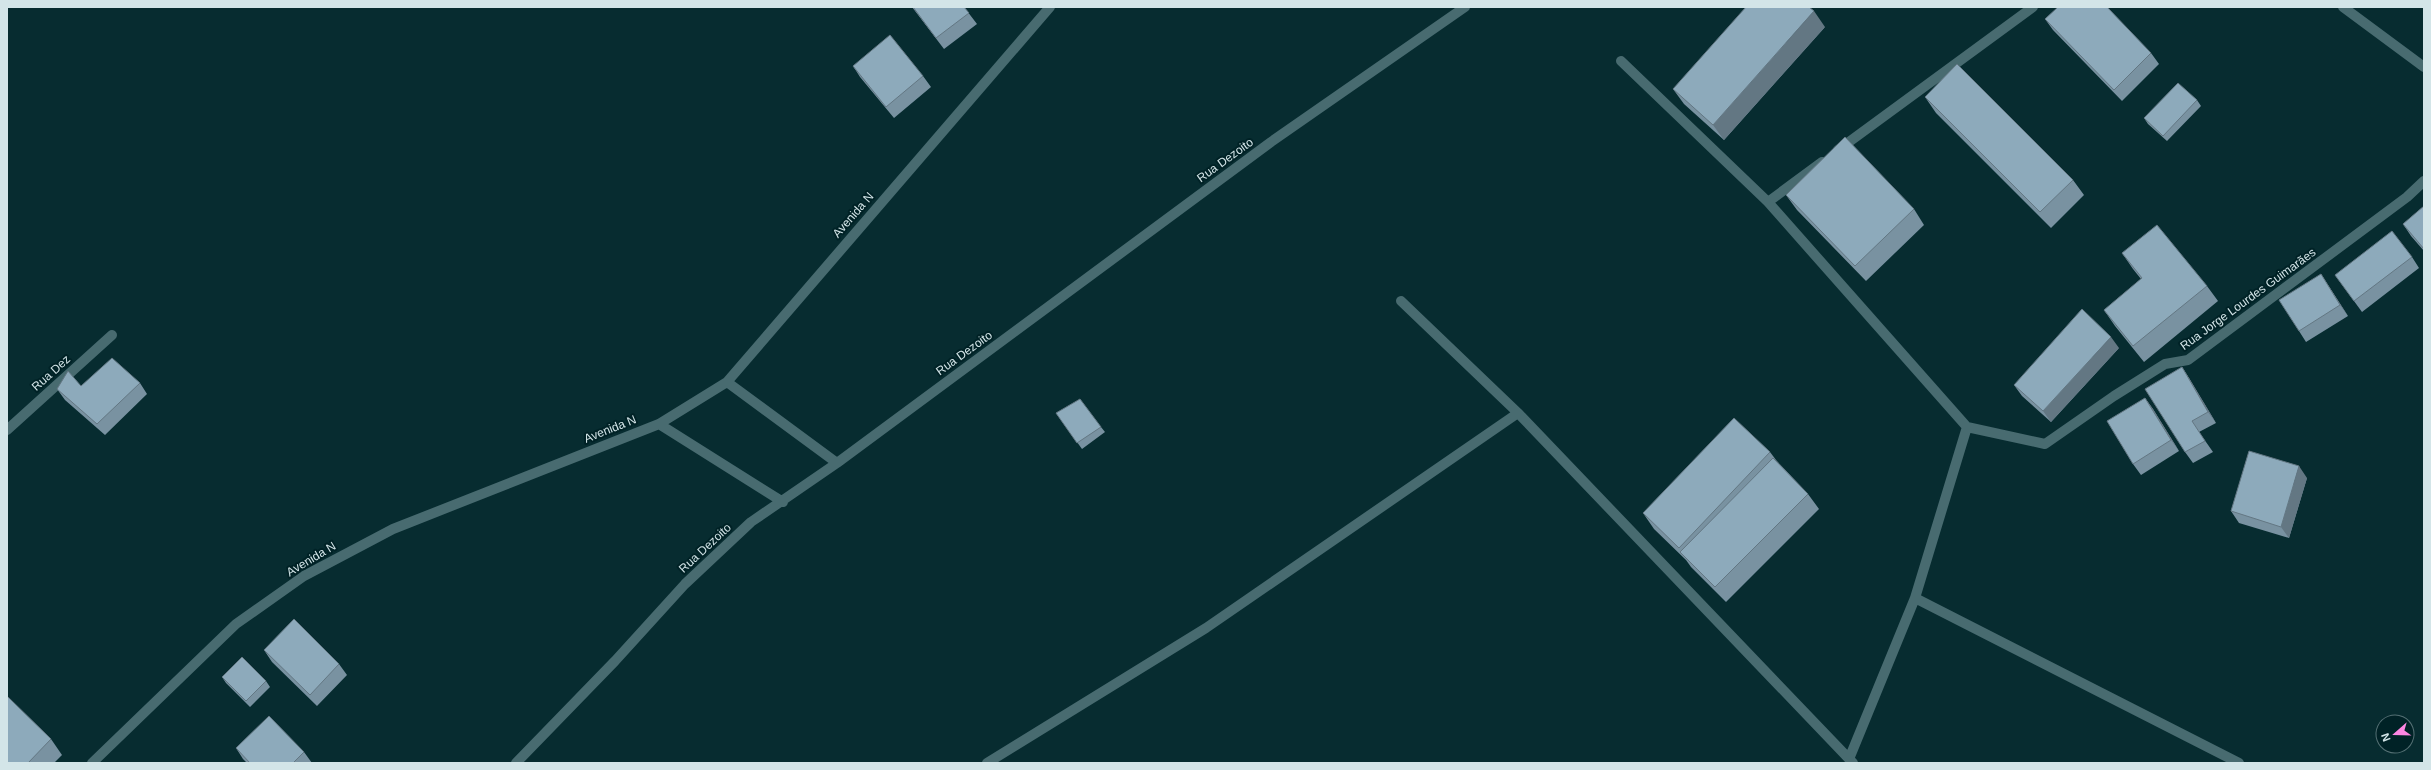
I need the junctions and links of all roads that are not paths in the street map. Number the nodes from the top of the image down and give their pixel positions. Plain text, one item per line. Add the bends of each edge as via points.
1 (1050, 7) edge
2 (1465, 7) edge
3 (2033, 7) edge
4 (2343, 7) edge
5 (1621, 61) dead end
6 (2424, 67) edge
7 (2424, 181) edge
8 (1768, 202) junction
9 (1401, 301) dead end
10 (112, 335) dead end
11 (727, 382) junction
12 (1518, 413) junction
13 (659, 424) junction
14 (1967, 427) junction
15 (7, 430) edge
16 (837, 463) junction
17 (783, 502) junction
18 (1915, 598) junction
19 (1851, 761) edge
20 (92, 763) edge
21 (516, 763) edge
22 (987, 763) edge
23 (2239, 763) edge

1 - 11 street, Avenida N
2 - 16 street, Rua Dezoito via 1271,142
3 - 8 street
4 - 6 street
5 - 8 street
7 - 14 street, Rua Jorge Lourdes Guimarães via 2407,197 2188,360 2165,364 2045,444
8 - 14 street
9 - 12 street
10 - 15 street, Rua Dez
11 - 13 street, Avenida N
11 - 16 street
12 - 19 street
12 - 22 street via 1206,628
13 - 17 street
13 - 20 street, Avenida N via 393,529 304,576 236,624
14 - 18 street
16 - 17 street, Rua Dezoito
17 - 21 street, Rua Dezoito via 751,522 686,584 615,662
18 - 19 street
18 - 23 street

